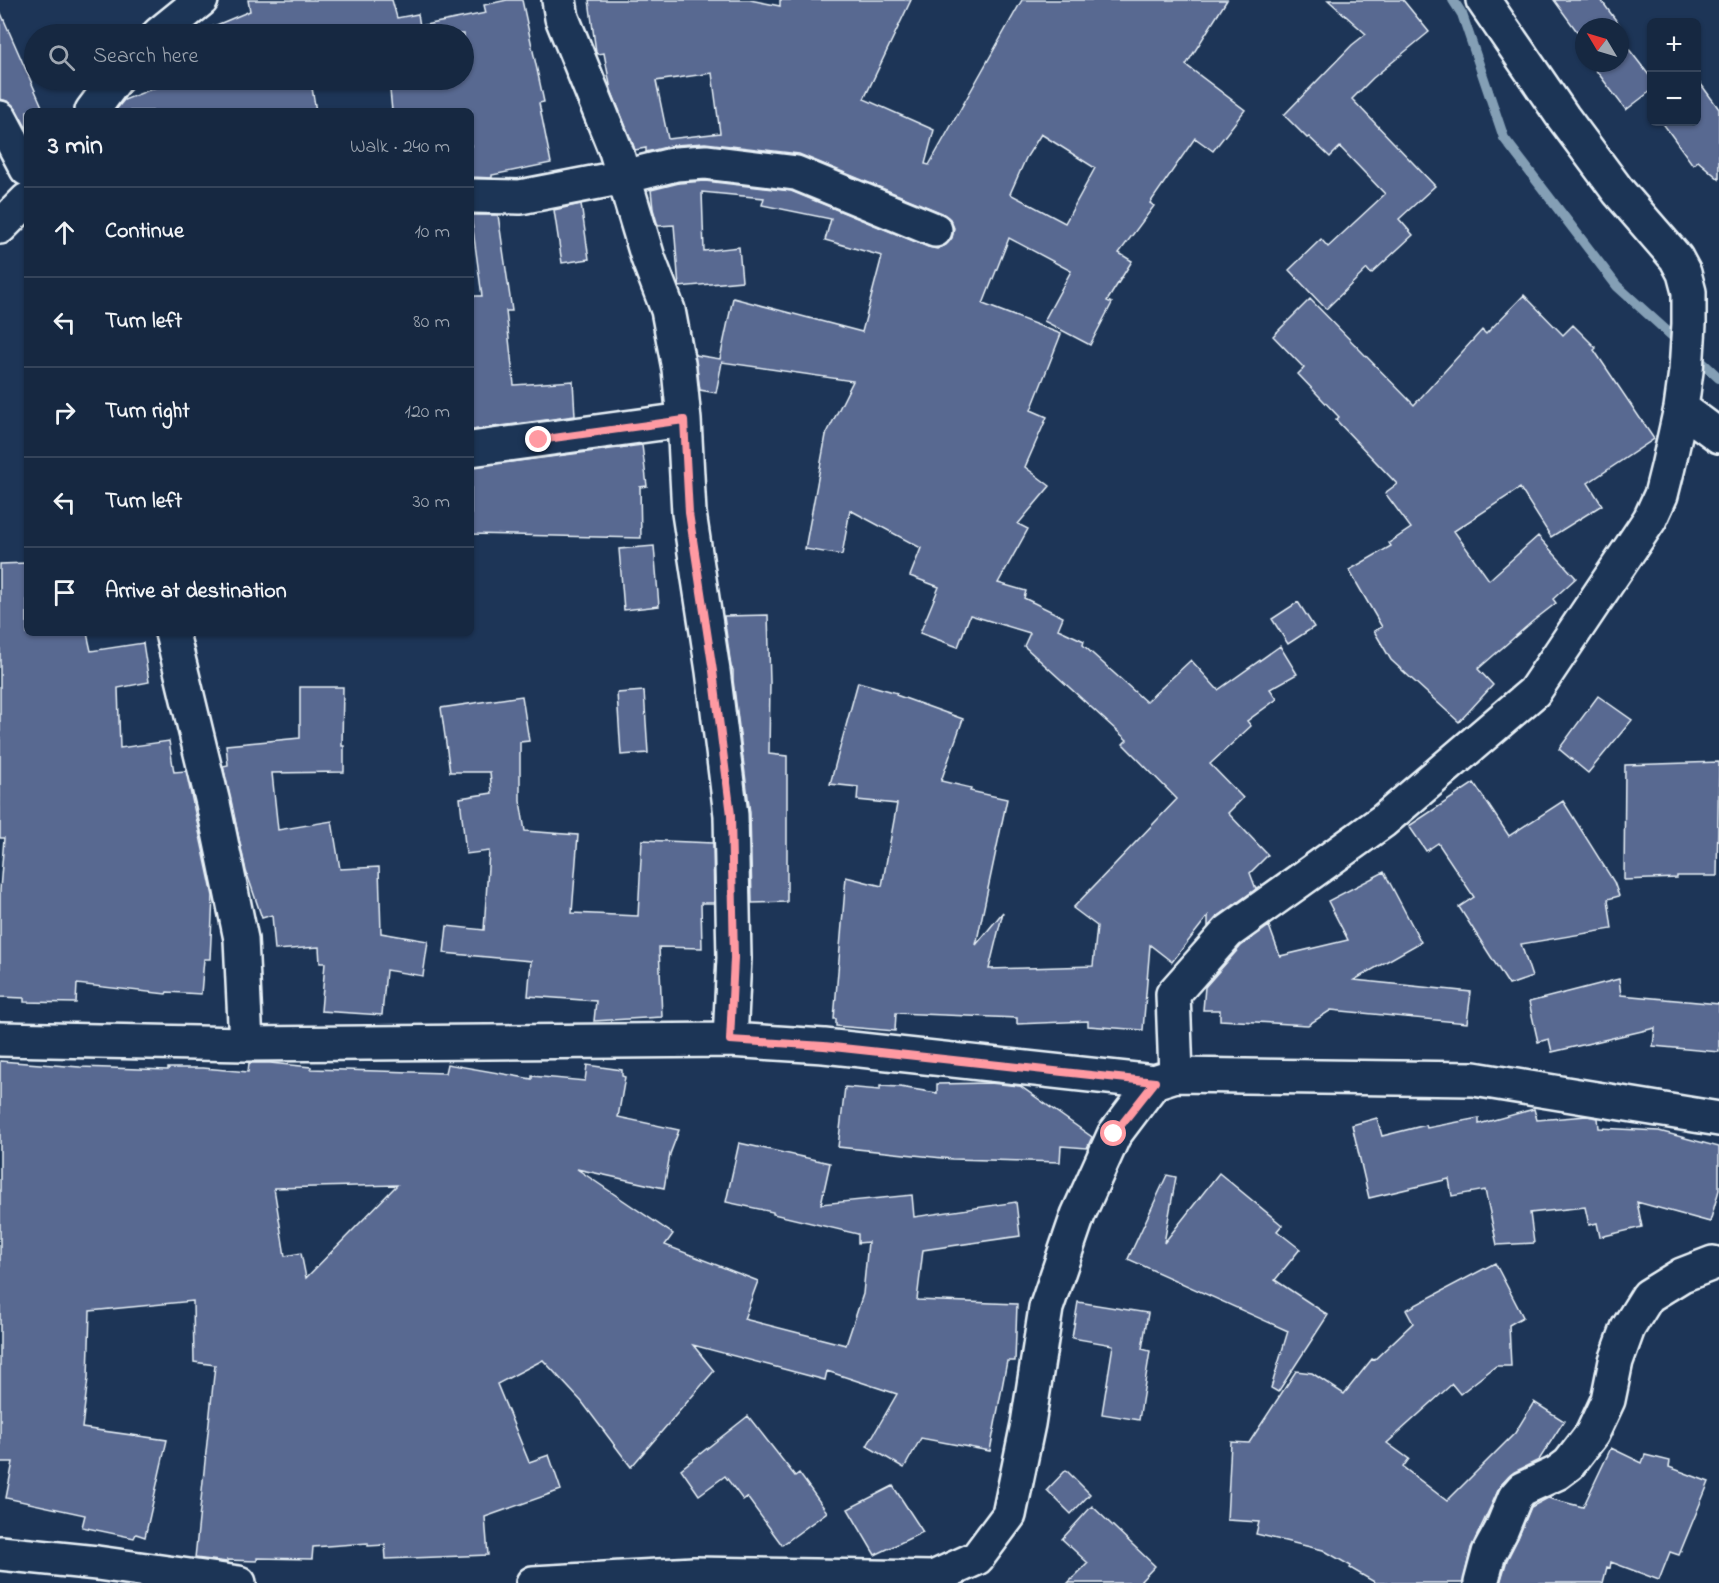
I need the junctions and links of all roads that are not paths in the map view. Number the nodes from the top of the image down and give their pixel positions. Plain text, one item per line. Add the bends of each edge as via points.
1 (201, 0) edge
2 (559, 0) edge
3 (1483, 0) edge
4 (171, 24) edge
5 (108, 90) edge
6 (94, 108) edge
7 (0, 118) edge
8 (24, 163) edge
9 (624, 177) junction
10 (474, 196) edge
11 (24, 203) edge
12 (0, 227) edge
13 (935, 230) dead end
14 (1681, 408) junction
15 (684, 420) junction
16 (1719, 436) edge
17 (474, 449) edge
18 (172, 636) edge
19 (0, 1040) edge
20 (730, 1040) junction
21 (246, 1044) junction
22 (1165, 1079) junction
23 (1719, 1119) edge
24 (1713, 1263) dead end
25 (0, 1554) edge
26 (959, 1577) edge
27 (239, 1583) edge
28 (533, 1583) edge
29 (1481, 1583) edge

1 - 4 street
2 - 9 street via 562,18
3 - 14 street via 1570,127 1684,273 1689,292 1689,324
5 - 6 street
7 - 8 street
9 - 10 street via 520,196
9 - 13 street via 676,164 706,162 796,173
9 - 15 street via 668,310
11 - 12 street
14 - 16 street
14 - 22 street via 1661,495 1650,519 1534,692 1383,821 1228,932 1173,994
15 - 17 street
15 - 20 street via 689,513 731,815 734,958
18 - 21 street via 213,803 241,939
19 - 21 street
20 - 21 street
20 - 22 street
22 - 23 street via 1474,1079
22 - 26 street via 1114,1134 1078,1215 1046,1308 1009,1515
24 - 29 street via 1682,1275 1648,1296 1628,1328 1608,1400 1592,1434 1569,1464 1522,1489 1515,1497 1489,1553
25 - 27 street
26 - 28 street via 694,1574

